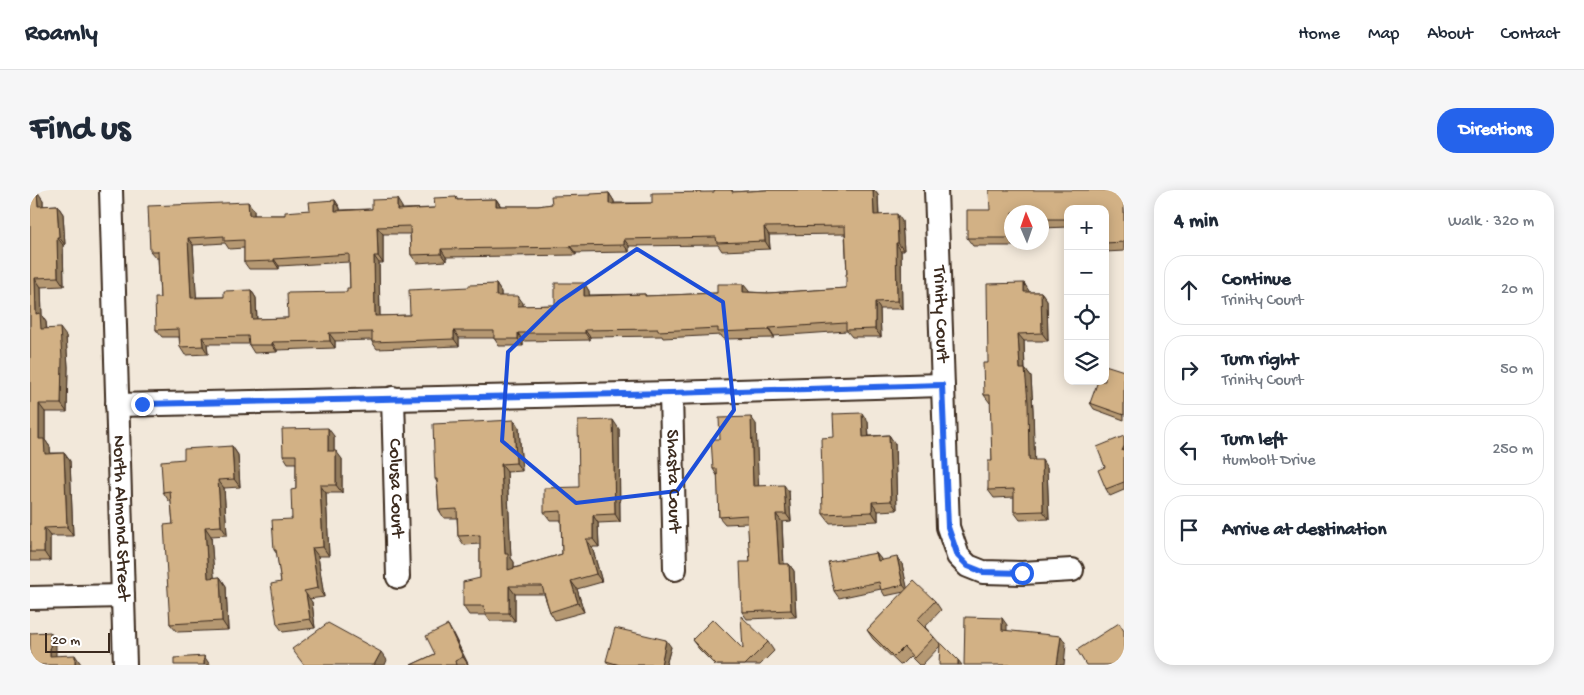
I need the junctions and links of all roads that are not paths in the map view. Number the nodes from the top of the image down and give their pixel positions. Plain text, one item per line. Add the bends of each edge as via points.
1 (112, 190) edge
2 (936, 190) edge
3 (942, 385) junction
4 (671, 393) junction
5 (393, 398) junction
6 (117, 405) junction
7 (675, 569) dead end
8 (1072, 570) dead end
9 (398, 577) dead end
10 (123, 596) junction
11 (30, 598) edge
12 (126, 665) edge

1 - 6 street, North Almond Street
2 - 3 street, Trinity Court
3 - 4 street
3 - 8 street, Trinity Court via 948,527 958,556 968,566 983,572
4 - 5 street
4 - 7 street, Shasta Court
5 - 6 street
5 - 9 street, Colusa Court
6 - 10 street, North Almond Street
10 - 11 street
10 - 12 street, North Almond Street

